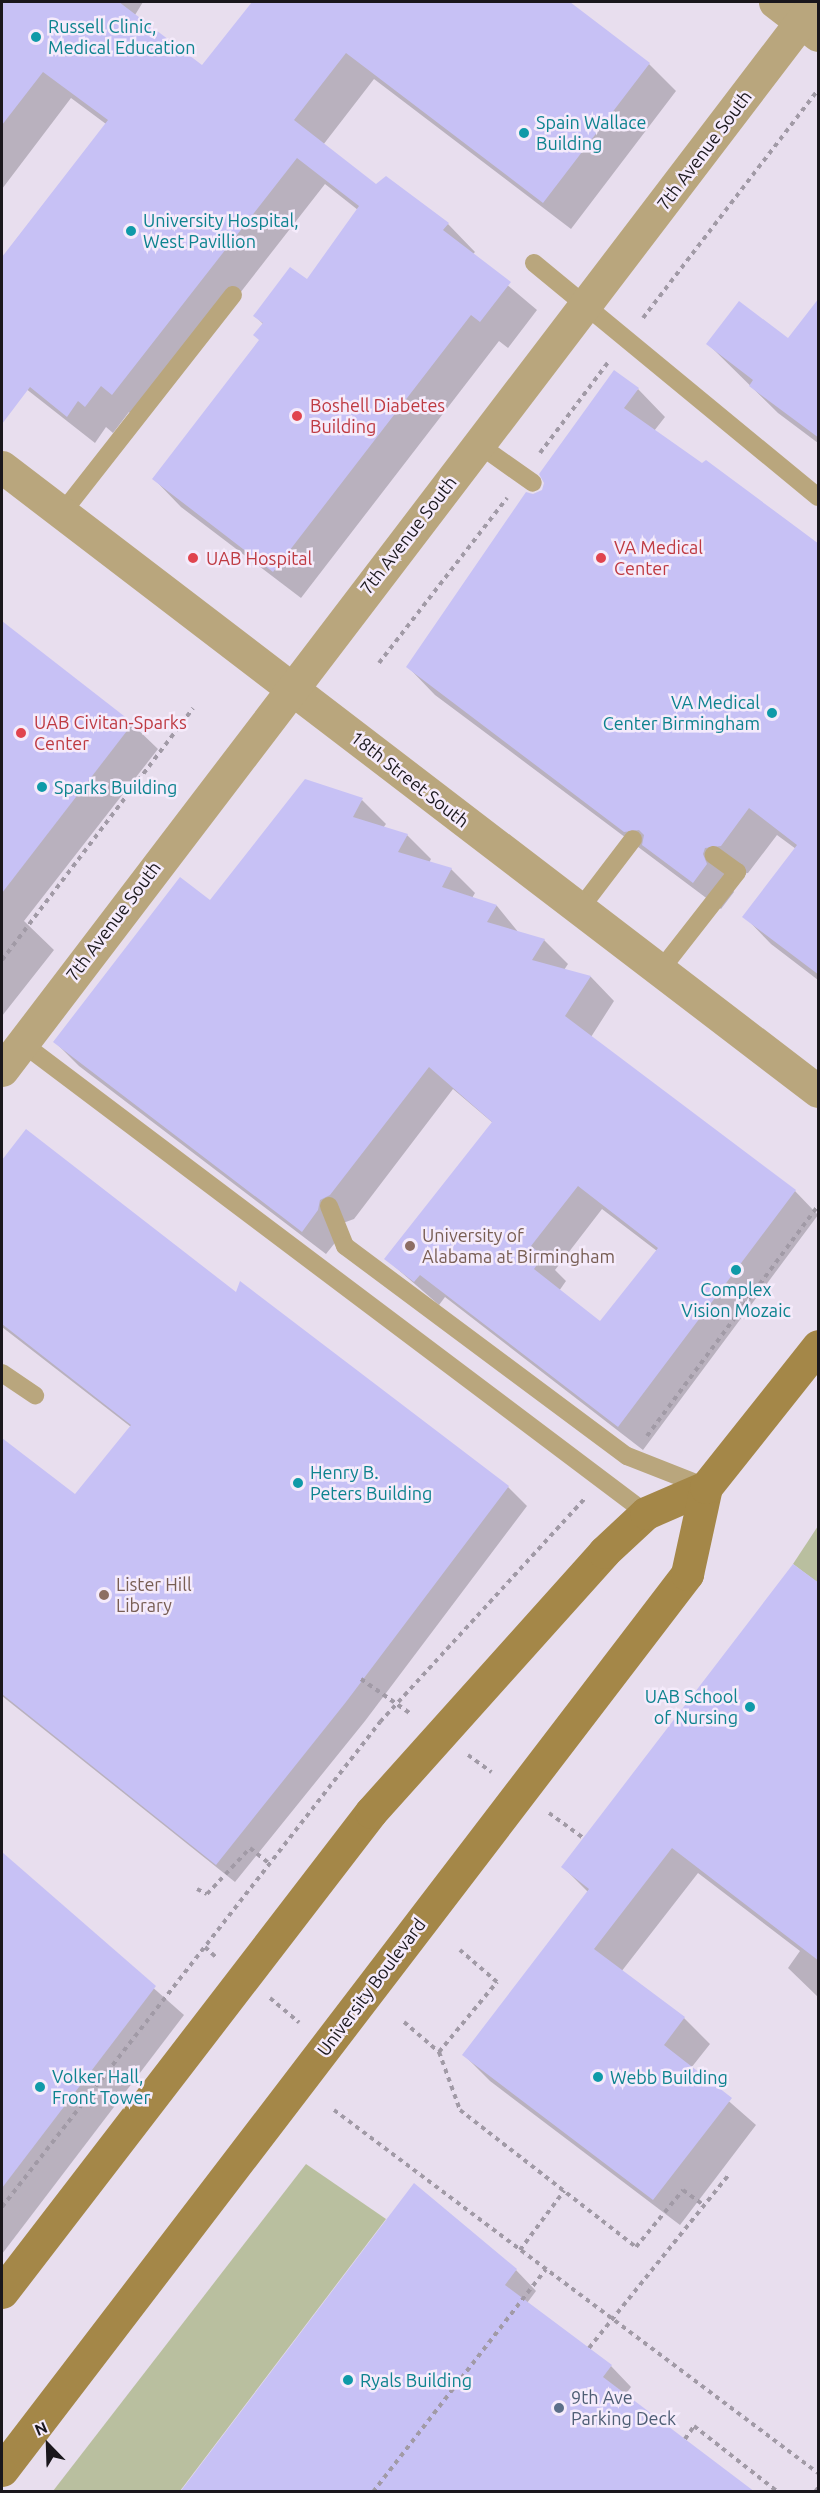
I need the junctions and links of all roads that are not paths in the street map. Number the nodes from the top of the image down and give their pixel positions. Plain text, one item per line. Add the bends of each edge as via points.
1 (775, 2) edge
2 (812, 19) edge
3 (534, 263) dead end
4 (233, 295) dead end
5 (588, 304) junction
6 (478, 444) junction
7 (2, 467) edge
8 (528, 480) road end
9 (819, 497) edge
10 (62, 513) junction
11 (290, 687) junction
12 (633, 839) dead end
13 (714, 855) dead end
14 (579, 910) junction
15 (659, 972) junction
16 (22, 1043) junction
17 (2, 1070) edge
18 (819, 1091) edge
19 (330, 1206) dead end
20 (819, 1346) edge
21 (2, 1373) edge
22 (35, 1395) dead end
23 (706, 1487) junction
24 (646, 1513) junction
25 (2, 2292) edge
26 (2, 2470) edge

1 - 2 street
2 - 5 street, 7th Avenue South
3 - 5 lane
4 - 10 lane
5 - 6 street, 7th Avenue South
5 - 9 lane via 625,341
6 - 8 lane
6 - 11 street, 7th Avenue South
7 - 10 street, 18th Street South
10 - 11 street, 18th Street South
11 - 14 street, 18th Street South
11 - 16 street, 7th Avenue South
12 - 14 lane
13 - 15 lane via 737,872
14 - 15 street, 18th Street South
15 - 18 street, 18th Street South
16 - 17 street, 7th Avenue South
16 - 24 lane
19 - 23 lane via 345,1246 627,1456
20 - 23 main road, University Boulevard
21 - 22 lane
23 - 24 main road, University Boulevard
23 - 26 main road, University Boulevard via 687,1574
24 - 25 main road, University Boulevard via 604,1552 370,1812

